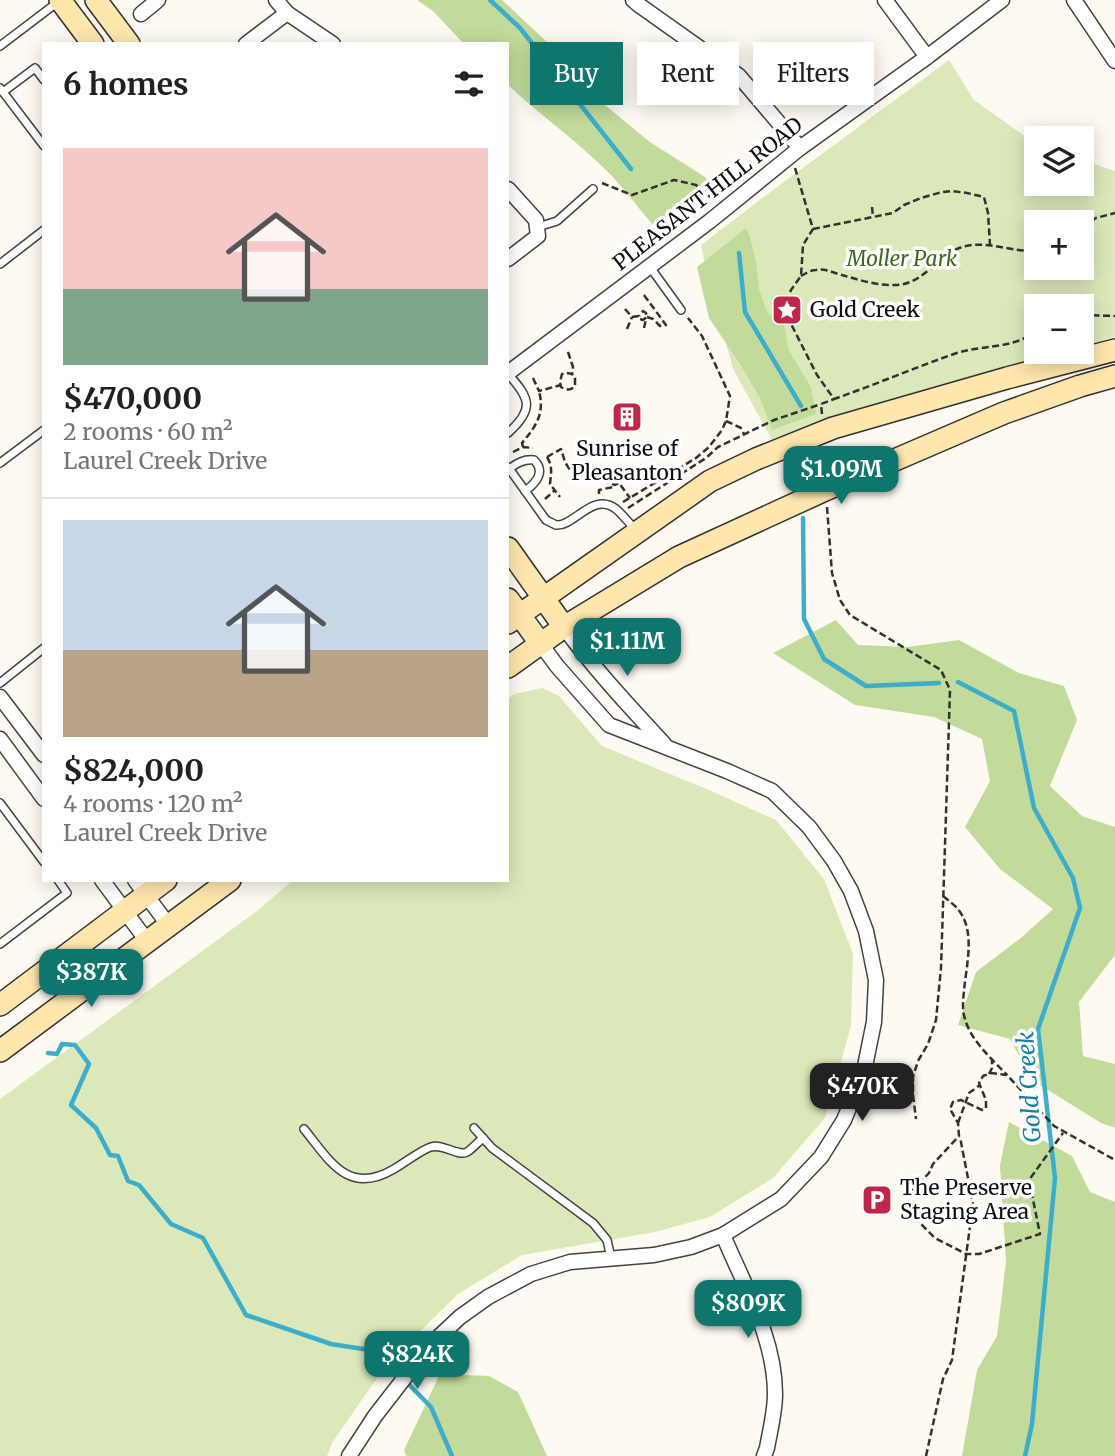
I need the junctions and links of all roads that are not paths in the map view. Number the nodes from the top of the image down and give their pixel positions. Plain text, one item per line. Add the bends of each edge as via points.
1 (60, 0) edge
2 (96, 0) edge
3 (158, 0) edge
4 (276, 0) edge
5 (633, 0) edge
6 (885, 0) edge
7 (1002, 0) edge
8 (1074, 0) edge
9 (287, 13) junction
10 (141, 14) dead end
11 (92, 42) edge
12 (128, 42) edge
13 (249, 42) edge
14 (330, 42) edge
15 (0, 46) edge
16 (927, 57) junction
17 (1115, 61) edge
18 (42, 77) edge
19 (1, 90) edge
20 (42, 143) edge
21 (796, 152) junction
22 (593, 189) road end
23 (509, 190) edge
24 (42, 232) edge
25 (537, 232) junction
26 (509, 258) edge
27 (0, 264) edge
28 (649, 267) junction
29 (681, 310) road end
30 (1115, 351) edge
31 (509, 372) edge
32 (509, 374) edge
33 (1115, 376) edge
34 (42, 432) edge
35 (509, 432) edge
36 (0, 463) edge
37 (509, 467) edge
38 (509, 469) edge
39 (525, 491) junction
40 (637, 531) junction
41 (509, 549) edge
42 (544, 598) junction
43 (512, 612) edge
44 (564, 627) junction
45 (540, 643) junction
46 (42, 650) edge
47 (509, 666) edge
48 (0, 683) edge
49 (0, 696) edge
50 (0, 739) edge
51 (667, 748) junction
52 (42, 752) edge
53 (42, 797) edge
54 (0, 803) edge
55 (42, 859) edge
56 (59, 882) edge
57 (103, 882) edge
58 (160, 882) edge
59 (227, 882) edge
60 (140, 888) edge
61 (125, 911) junction
62 (169, 926) junction
63 (147, 941) junction
64 (0, 944) edge
65 (0, 1004) edge
66 (0, 1051) edge
67 (474, 1128) dead end
68 (304, 1129) dead end
69 (483, 1138) junction
70 (723, 1235) junction
71 (611, 1258) junction
72 (349, 1456) edge
73 (764, 1456) edge

1 - 11 main road
1 - 15 lane
2 - 12 main road
3 - 10 street
4 - 9 street
5 - 21 street via 740,76
6 - 16 street
7 - 16 street, PLEASANT HILL ROAD
8 - 17 street
9 - 13 street
9 - 14 street
16 - 21 street, PLEASANT HILL ROAD
18 - 19 lane via 35,68
19 - 20 lane
21 - 28 street, PLEASANT HILL ROAD
22 - 25 lane via 561,218
23 - 25 street via 536,220
24 - 27 lane
25 - 26 street
28 - 29 lane
28 - 31 street, PLEASANT HILL ROAD
30 - 40 main road via 824,431 710,481
32 - 35 lane via 523,391 527,406
33 - 44 main road via 1004,413 825,490 679,557
34 - 36 lane
37 - 39 lane via 528,459 539,464 536,483
38 - 39 lane
39 - 40 lane via 555,525 584,509 608,505
40 - 42 main road
41 - 42 main road
42 - 43 main road
42 - 44 main road
43 - 45 main road
44 - 45 main road
44 - 51 street
45 - 47 main road
45 - 51 street via 609,724
46 - 48 lane
49 - 52 street
50 - 53 street
51 - 70 street via 772,791 808,827 851,891 866,931 876,980 874,1022 864,1071 844,1120 821,1157 781,1199
54 - 55 lane
56 - 64 lane via 67,893
57 - 61 street
58 - 60 main road
59 - 62 main road
60 - 61 main road
60 - 62 street
61 - 63 street
61 - 65 main road
62 - 63 main road
63 - 66 main road
67 - 69 lane
68 - 69 lane via 336,1168 355,1180 388,1173 429,1147 466,1153
69 - 71 lane via 593,1223 607,1240
70 - 71 street via 654,1255
70 - 73 street via 771,1353 775,1396
71 - 72 street via 570,1262 531,1274 460,1317 430,1345

